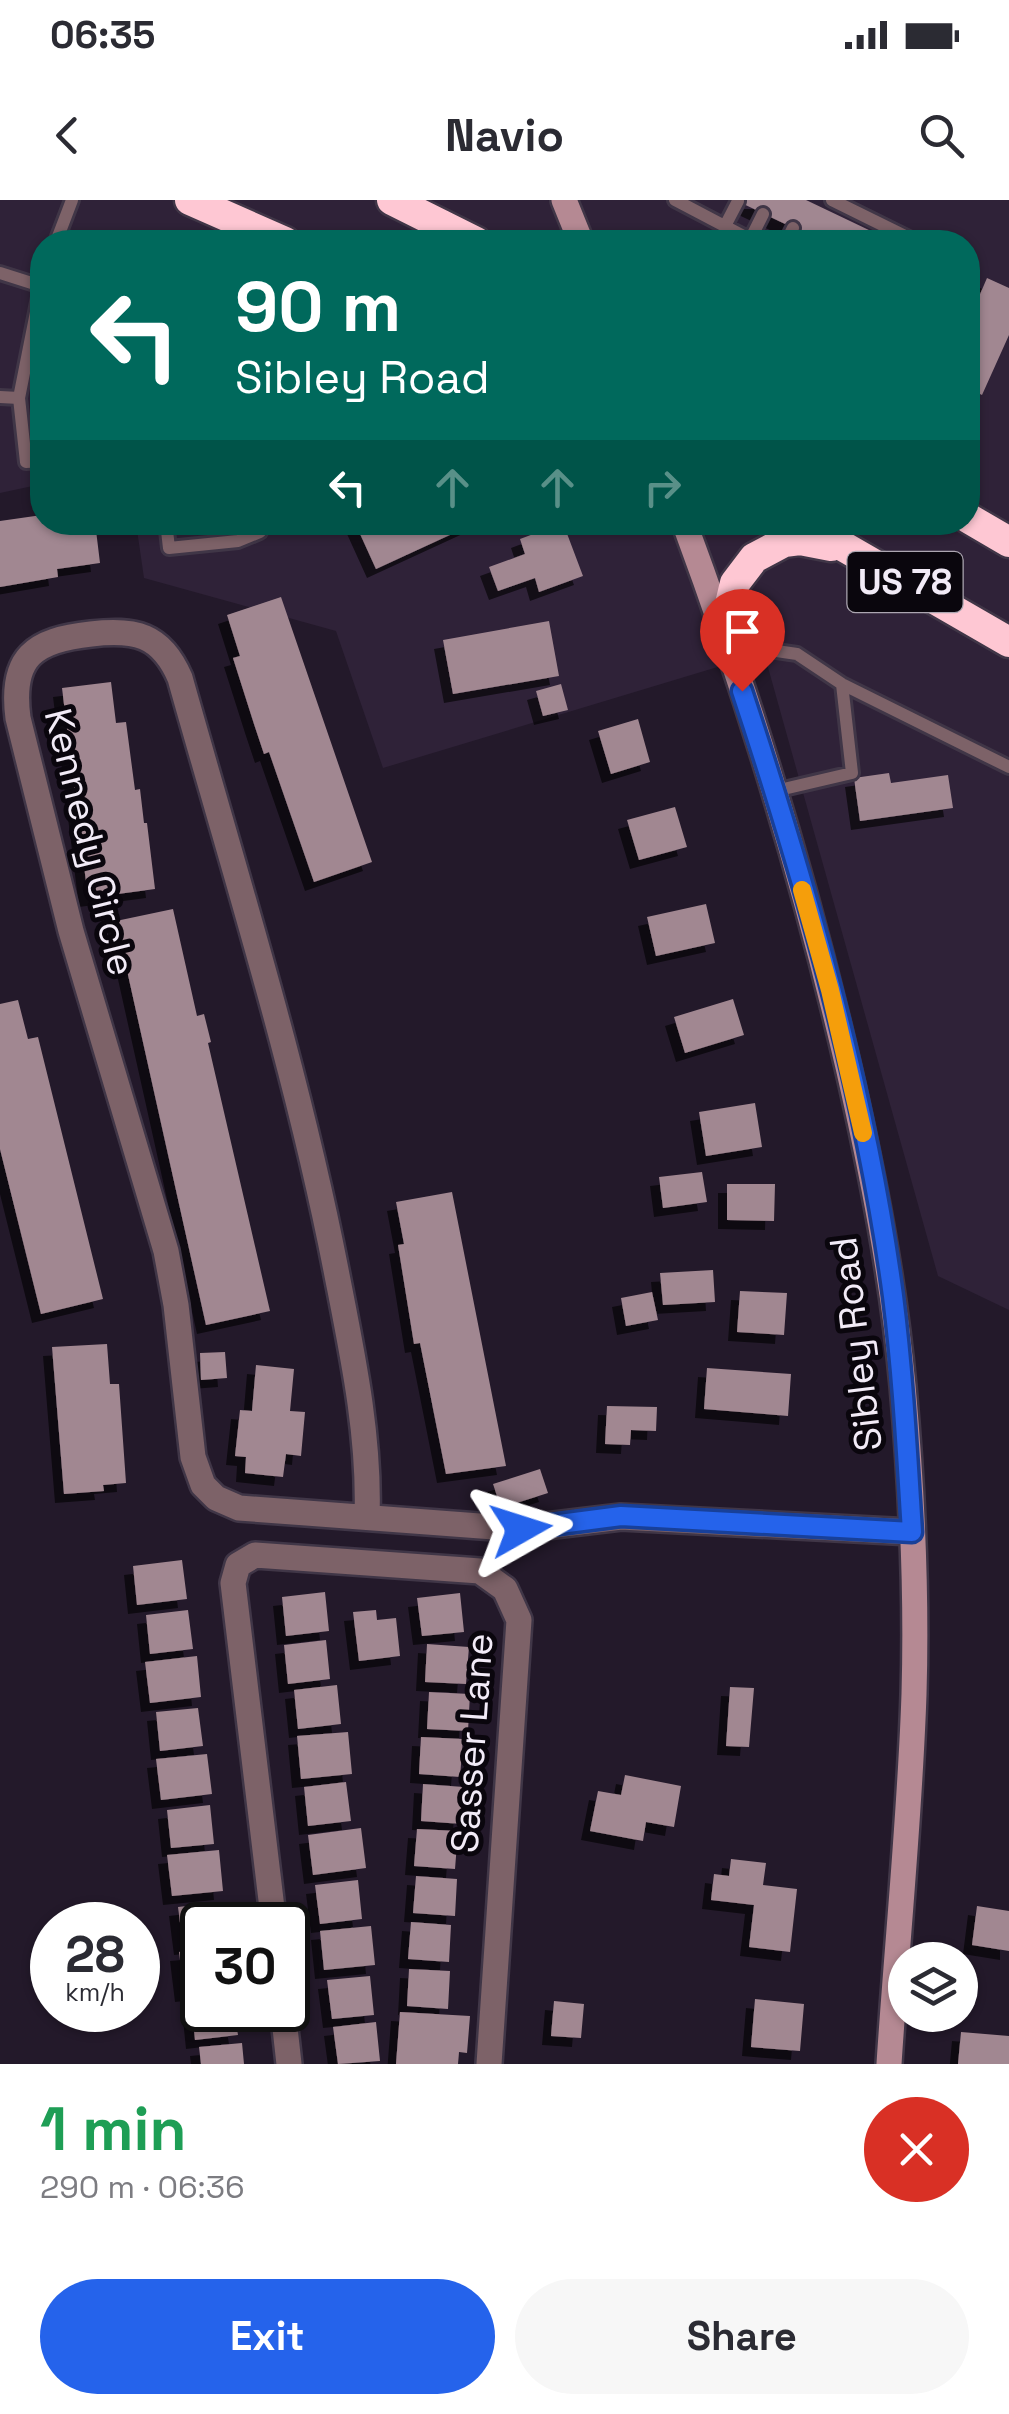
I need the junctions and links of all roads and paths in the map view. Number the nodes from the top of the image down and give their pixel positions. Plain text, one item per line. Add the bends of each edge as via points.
1 (72, 200) edge
2 (190, 200) edge
3 (392, 200) edge
4 (564, 200) edge
5 (676, 200) edge
6 (738, 202) edge
7 (697, 205) edge
8 (835, 205) edge
9 (763, 214) dead end
10 (725, 226) junction
11 (61, 230) edge
12 (258, 230) edge
13 (452, 230) edge
14 (577, 230) edge
15 (732, 230) edge
16 (756, 230) edge
17 (885, 230) edge
18 (0, 273) edge
19 (30, 281) edge
20 (30, 343) edge
21 (0, 397) edge
22 (19, 398) junction
23 (30, 462) edge
24 (980, 525) edge
25 (168, 535) edge
26 (253, 535) edge
27 (689, 535) edge
28 (823, 535) edge
29 (1009, 542) edge
30 (850, 551) junction
31 (726, 637) junction
32 (1009, 642) edge
33 (842, 684) junction
34 (1009, 767) edge
35 (775, 791) junction
36 (367, 1518) junction
37 (912, 1532) junction
38 (271, 1902) edge
39 (285, 2032) edge
40 (289, 2064) edge
41 (489, 2064) edge
42 (889, 2064) edge

1 - 11 lane
2 - 12 highway
3 - 13 highway
4 - 14 street
5 - 7 lane
6 - 10 lane
7 - 10 lane
8 - 17 lane
9 - 16 lane
10 - 15 lane
18 - 19 lane
20 - 22 lane
21 - 22 lane
22 - 23 lane
24 - 29 highway, US 78
25 - 26 lane via 170,548
27 - 31 street, Sibley Road
28 - 30 highway, US 78
30 - 31 highway via 800,540 754,558 735,582
30 - 32 highway, US 78
31 - 33 lane via 797,654
31 - 35 street, Sibley Road
33 - 34 lane
33 - 35 lane via 852,773
35 - 37 street, Sibley Road via 869,1161 903,1386
36 - 36 street, Kennedy Circle via 352,1352 324,1204 180,678 164,650 132,632 47,641 20,672 18,718 70,931 166,1252 198,1474 216,1498 239,1508
36 - 37 street, Kennedy Circle via 521,1529 621,1516
37 - 42 street, Sibley Road via 914,1695
38 - 41 street, Sasser Lane via 232,1583 238,1566 255,1555 480,1571 505,1589 520,1620
39 - 40 street

